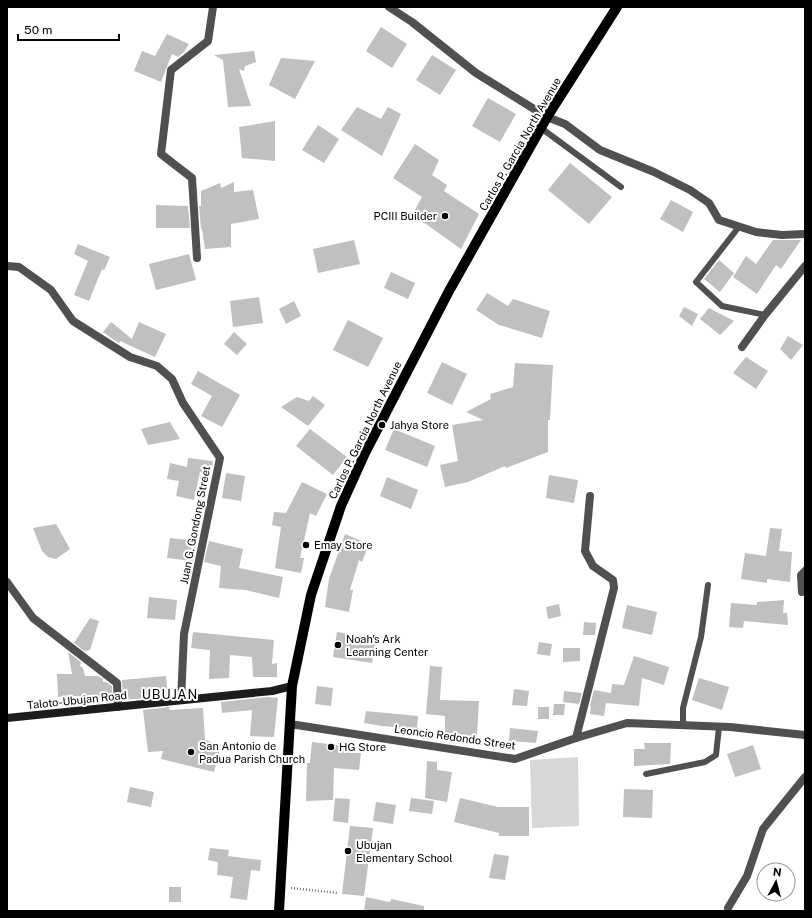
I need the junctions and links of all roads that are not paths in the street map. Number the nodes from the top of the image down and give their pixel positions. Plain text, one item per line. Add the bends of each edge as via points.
1 (213, 7) edge
2 (388, 7) edge
3 (617, 7) edge
4 (547, 117) junction
5 (541, 128) junction
6 (621, 187) dead end
7 (738, 228) junction
8 (805, 234) edge
9 (197, 258) dead end
10 (7, 266) edge
11 (805, 266) edge
12 (765, 315) junction
13 (742, 347) dead end
14 (590, 496) dead end
15 (805, 571) edge
16 (7, 582) edge
17 (708, 585) dead end
18 (802, 592) dead end
19 (292, 686) junction
20 (182, 700) junction
21 (118, 707) junction
22 (7, 718) edge
23 (290, 724) junction
24 (683, 726) junction
25 (719, 728) junction
26 (805, 735) edge
27 (576, 738) junction
28 (646, 774) dead end
29 (805, 776) edge
30 (728, 908) dead end
31 (279, 911) edge

1 - 9 street via 208,41 171,70 161,154 192,178
2 - 4 street via 412,22 476,73
3 - 4 main road, Carlos P. Garcia North Avenue
4 - 5 main road, Carlos P. Garcia North Avenue
4 - 7 street via 565,124 600,150 690,190 710,204 719,220
5 - 6 lane
5 - 19 main road, Carlos P. Garcia North Avenue via 449,291 347,492 312,595
7 - 8 street via 782,236
7 - 12 lane via 696,282 722,306
10 - 20 street, Juan G. Gondong Street via 19,267 51,290 73,321 130,358 157,366 172,379 183,403 220,458 184,634
11 - 12 street
12 - 13 street
14 - 27 street via 585,551 593,566 613,580 614,588
15 - 18 street via 801,575
16 - 21 street via 34,618 117,683
17 - 24 lane via 702,637 683,708
19 - 20 main road, Taloto-Ubujan Road via 272,691
19 - 23 main road, Carlos P. Garcia North Avenue
20 - 21 main road, Taloto-Ubujan Road
21 - 22 main road, Taloto-Ubujan Road
23 - 27 street, Leoncio Redondo Street via 515,759
23 - 31 main road, Carlos P. Garcia North Avenue
24 - 25 street, Leoncio Redondo Street
24 - 27 street, Leoncio Redondo Street via 627,723
25 - 26 street, Leoncio Redondo Street
25 - 28 lane via 716,755 705,762
29 - 30 street via 763,829 747,876

